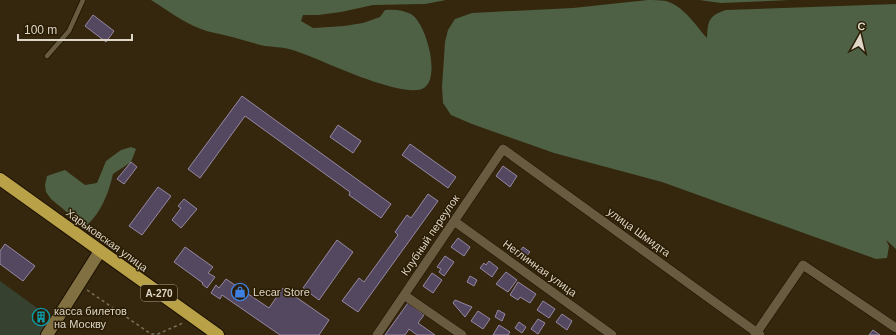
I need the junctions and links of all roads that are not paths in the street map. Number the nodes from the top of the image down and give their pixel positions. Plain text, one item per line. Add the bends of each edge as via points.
1 (83, 0) edge
2 (47, 56) dead end
3 (503, 149) joint
4 (0, 180) edge
5 (454, 221) junction
6 (100, 251) junction
7 (404, 295) junction
8 (896, 328) edge
9 (758, 334) edge
10 (47, 335) edge
11 (218, 335) edge
12 (377, 335) edge
13 (462, 335) edge
14 (612, 335) edge

1 - 2 lane via 69,31
3 - 5 street, Клубный переулок
3 - 9 street, улица Шмидта
4 - 6 highway, Харьковская улица / А-270
5 - 7 street, Клубный переулок
5 - 14 street, Неглинная улица
6 - 10 main road
6 - 11 highway, Харьковская улица / А-270
7 - 12 street, Клубный переулок
7 - 13 street
8 - 9 street via 803,265

